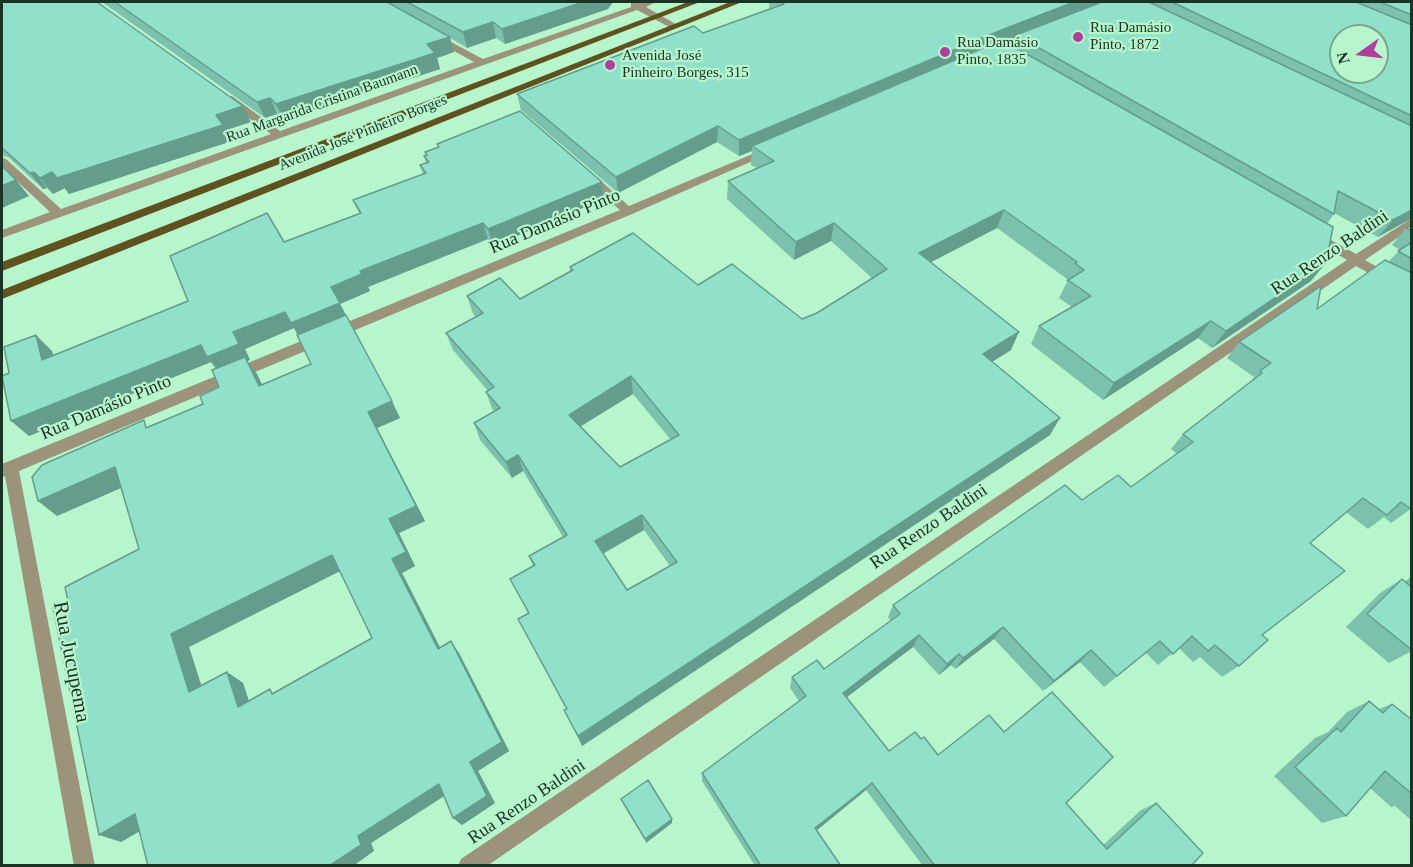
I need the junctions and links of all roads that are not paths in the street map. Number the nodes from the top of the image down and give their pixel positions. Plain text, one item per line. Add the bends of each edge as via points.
1 (626, 2) edge
2 (652, 2) edge
3 (695, 2) edge
4 (737, 2) edge
5 (638, 7) junction
6 (656, 16) junction
7 (674, 26) junction
8 (423, 30) edge
9 (482, 62) junction
10 (214, 88) edge
11 (279, 135) junction
12 (780, 145) edge
13 (2, 161) edge
14 (577, 166) edge
15 (628, 211) junction
16 (58, 213) junction
17 (1412, 222) edge
18 (1304, 230) edge
19 (2, 234) edge
20 (1355, 260) junction
21 (2, 267) edge
22 (1412, 293) edge
23 (2, 296) edge
24 (6, 469) edge
25 (86, 866) edge
26 (468, 866) edge

1 - 5 street
2 - 5 street, Rua Margarida Cristina Baumann
3 - 6 main road, Avenida José Pinheiro Borges
4 - 7 main road, Avenida José Pinheiro Borges
5 - 6 street
5 - 9 street, Rua Margarida Cristina Baumann
6 - 7 street
6 - 21 main road, Avenida José Pinheiro Borges
7 - 23 main road, Avenida José Pinheiro Borges
8 - 9 street
9 - 11 street, Rua Margarida Cristina Baumann
10 - 11 street
11 - 16 street, Rua Margarida Cristina Baumann
12 - 15 street, Rua Damásio Pinto
13 - 16 street
14 - 15 street
15 - 24 street, Rua Damásio Pinto
16 - 19 street, Rua Margarida Cristina Baumann
17 - 20 street, Rua Renzo Baldini
18 - 20 street
20 - 22 street
20 - 26 street, Rua Renzo Baldini
24 - 25 street, Rua Jucupema

